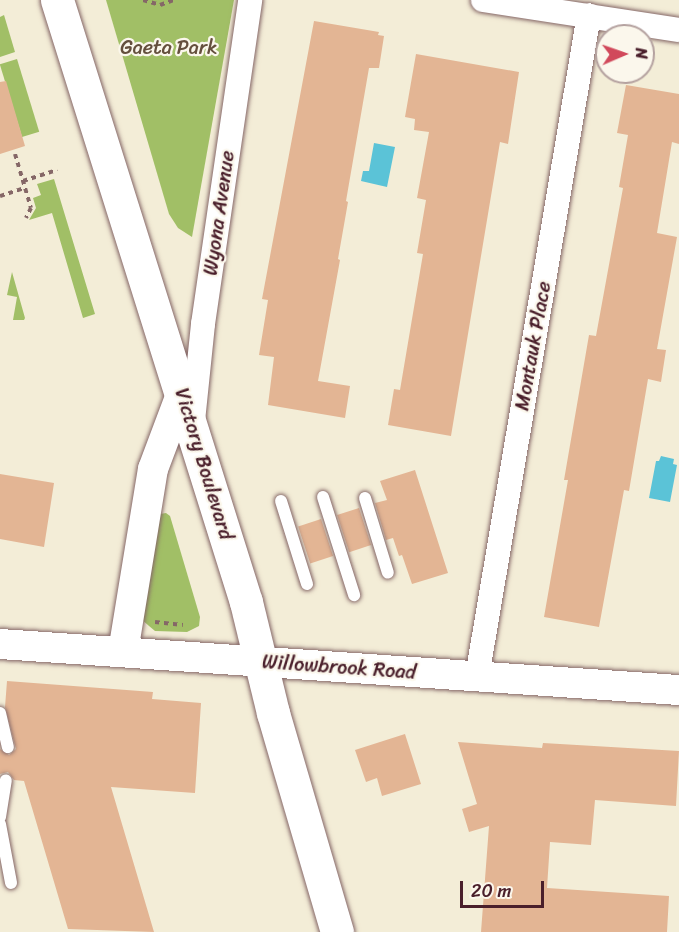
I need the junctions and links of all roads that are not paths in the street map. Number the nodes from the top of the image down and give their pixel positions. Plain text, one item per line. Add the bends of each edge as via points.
1 (57, 0) edge
2 (249, 0) edge
3 (483, 0) edge
4 (589, 15) junction
5 (679, 30) edge
6 (182, 392) junction
7 (193, 427) junction
8 (323, 497) dead end
9 (365, 498) dead end
10 (281, 501) dead end
11 (388, 573) dead end
12 (307, 584) dead end
13 (354, 595) dead end
14 (0, 644) edge
15 (123, 652) junction
16 (261, 661) junction
17 (477, 677) junction
18 (679, 690) edge
19 (0, 713) edge
20 (8, 747) dead end
21 (6, 780) dead end
22 (0, 817) edge
23 (0, 824) edge
24 (11, 883) dead end
25 (337, 932) edge

1 - 6 main road, Victory Boulevard
2 - 7 street, Wyona Avenue via 202,324
3 - 4 street
4 - 5 street
4 - 17 street, Montauk Place
6 - 7 main road, Victory Boulevard
6 - 15 street via 153,470
7 - 16 main road, Victory Boulevard
8 - 13 lane
9 - 11 lane
10 - 12 lane
14 - 15 street, Willowbrook Road
15 - 16 street, Willowbrook Road
16 - 17 street, Willowbrook Road
16 - 25 main road, Victory Boulevard
17 - 18 street, Willowbrook Road
19 - 20 lane
21 - 22 lane
23 - 24 lane

